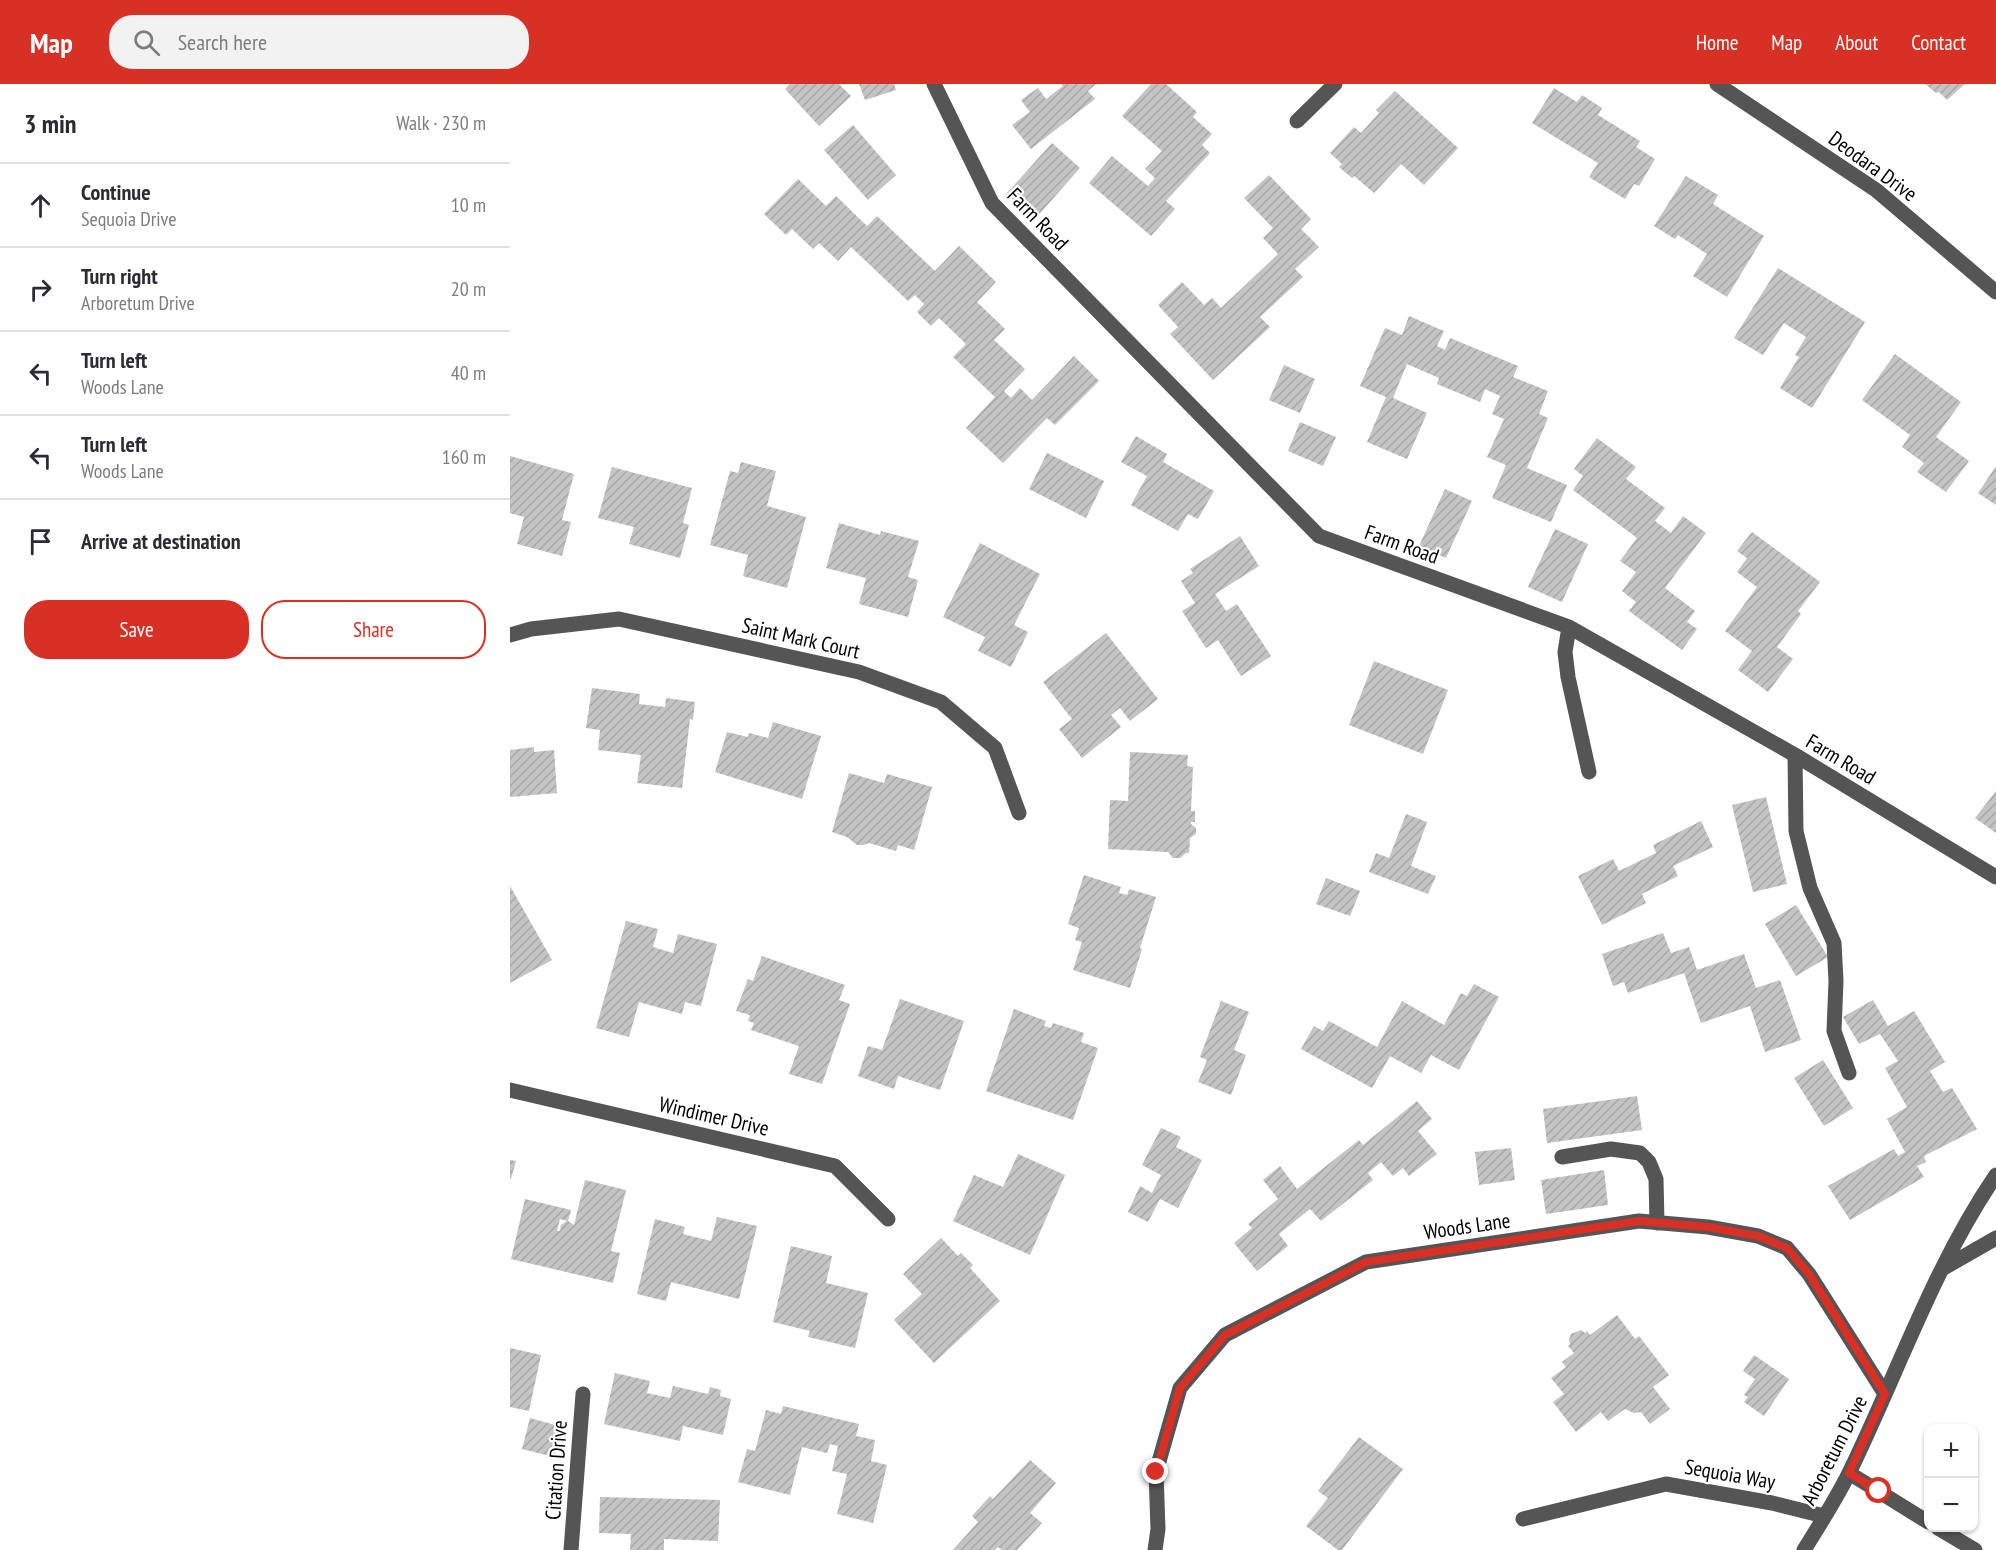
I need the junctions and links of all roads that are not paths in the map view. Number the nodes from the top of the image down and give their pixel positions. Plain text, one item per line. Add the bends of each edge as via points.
1 (934, 84) edge
2 (1335, 84) edge
3 (1717, 84) edge
4 (1298, 121) dead end
5 (1996, 292) edge
6 (1569, 627) junction
7 (510, 635) edge
8 (1795, 755) junction
9 (1589, 772) dead end
10 (1019, 813) dead end
11 (1996, 877) edge
12 (1849, 1073) dead end
13 (510, 1090) edge
14 (1562, 1156) dead end
15 (1996, 1175) edge
16 (888, 1219) dead end
17 (1657, 1223) junction
18 (1996, 1238) edge
19 (1942, 1269) junction
20 (583, 1394) dead end
21 (1885, 1394) junction
22 (1849, 1473) junction
23 (1824, 1516) junction
24 (1522, 1519) dead end
25 (1924, 1519) edge
26 (1946, 1532) edge
27 (571, 1550) edge
28 (1155, 1550) edge
29 (1804, 1550) edge
30 (1975, 1550) edge

1 - 6 street, Farm Road via 992,203 1319,536
2 - 4 street
3 - 5 street, Deodara Drive via 1876,190
6 - 8 street, Farm Road
6 - 9 street via 1565,652 1568,677
7 - 10 street, Saint Mark Court via 619,619 859,672 941,702 995,748
8 - 11 street, Farm Road
8 - 12 street via 1796,831 1810,888 1833,943 1833,1031
13 - 16 street, Windimer Drive via 835,1166
14 - 17 street via 1611,1149 1640,1153 1656,1179
15 - 19 street, Arboretum Drive
17 - 21 street, Woods Lane via 1758,1236 1787,1248 1809,1274
17 - 28 street, Woods Lane via 1639,1221 1366,1262 1225,1335 1180,1388 1156,1472
18 - 19 street
19 - 21 street, Arboretum Drive
20 - 27 street, Citation Drive
21 - 22 street, Arboretum Drive
22 - 23 street, Arboretum Drive
22 - 25 street
23 - 24 street, Sequoia Way via 1666,1484
23 - 29 street, Arboretum Drive
26 - 30 street

